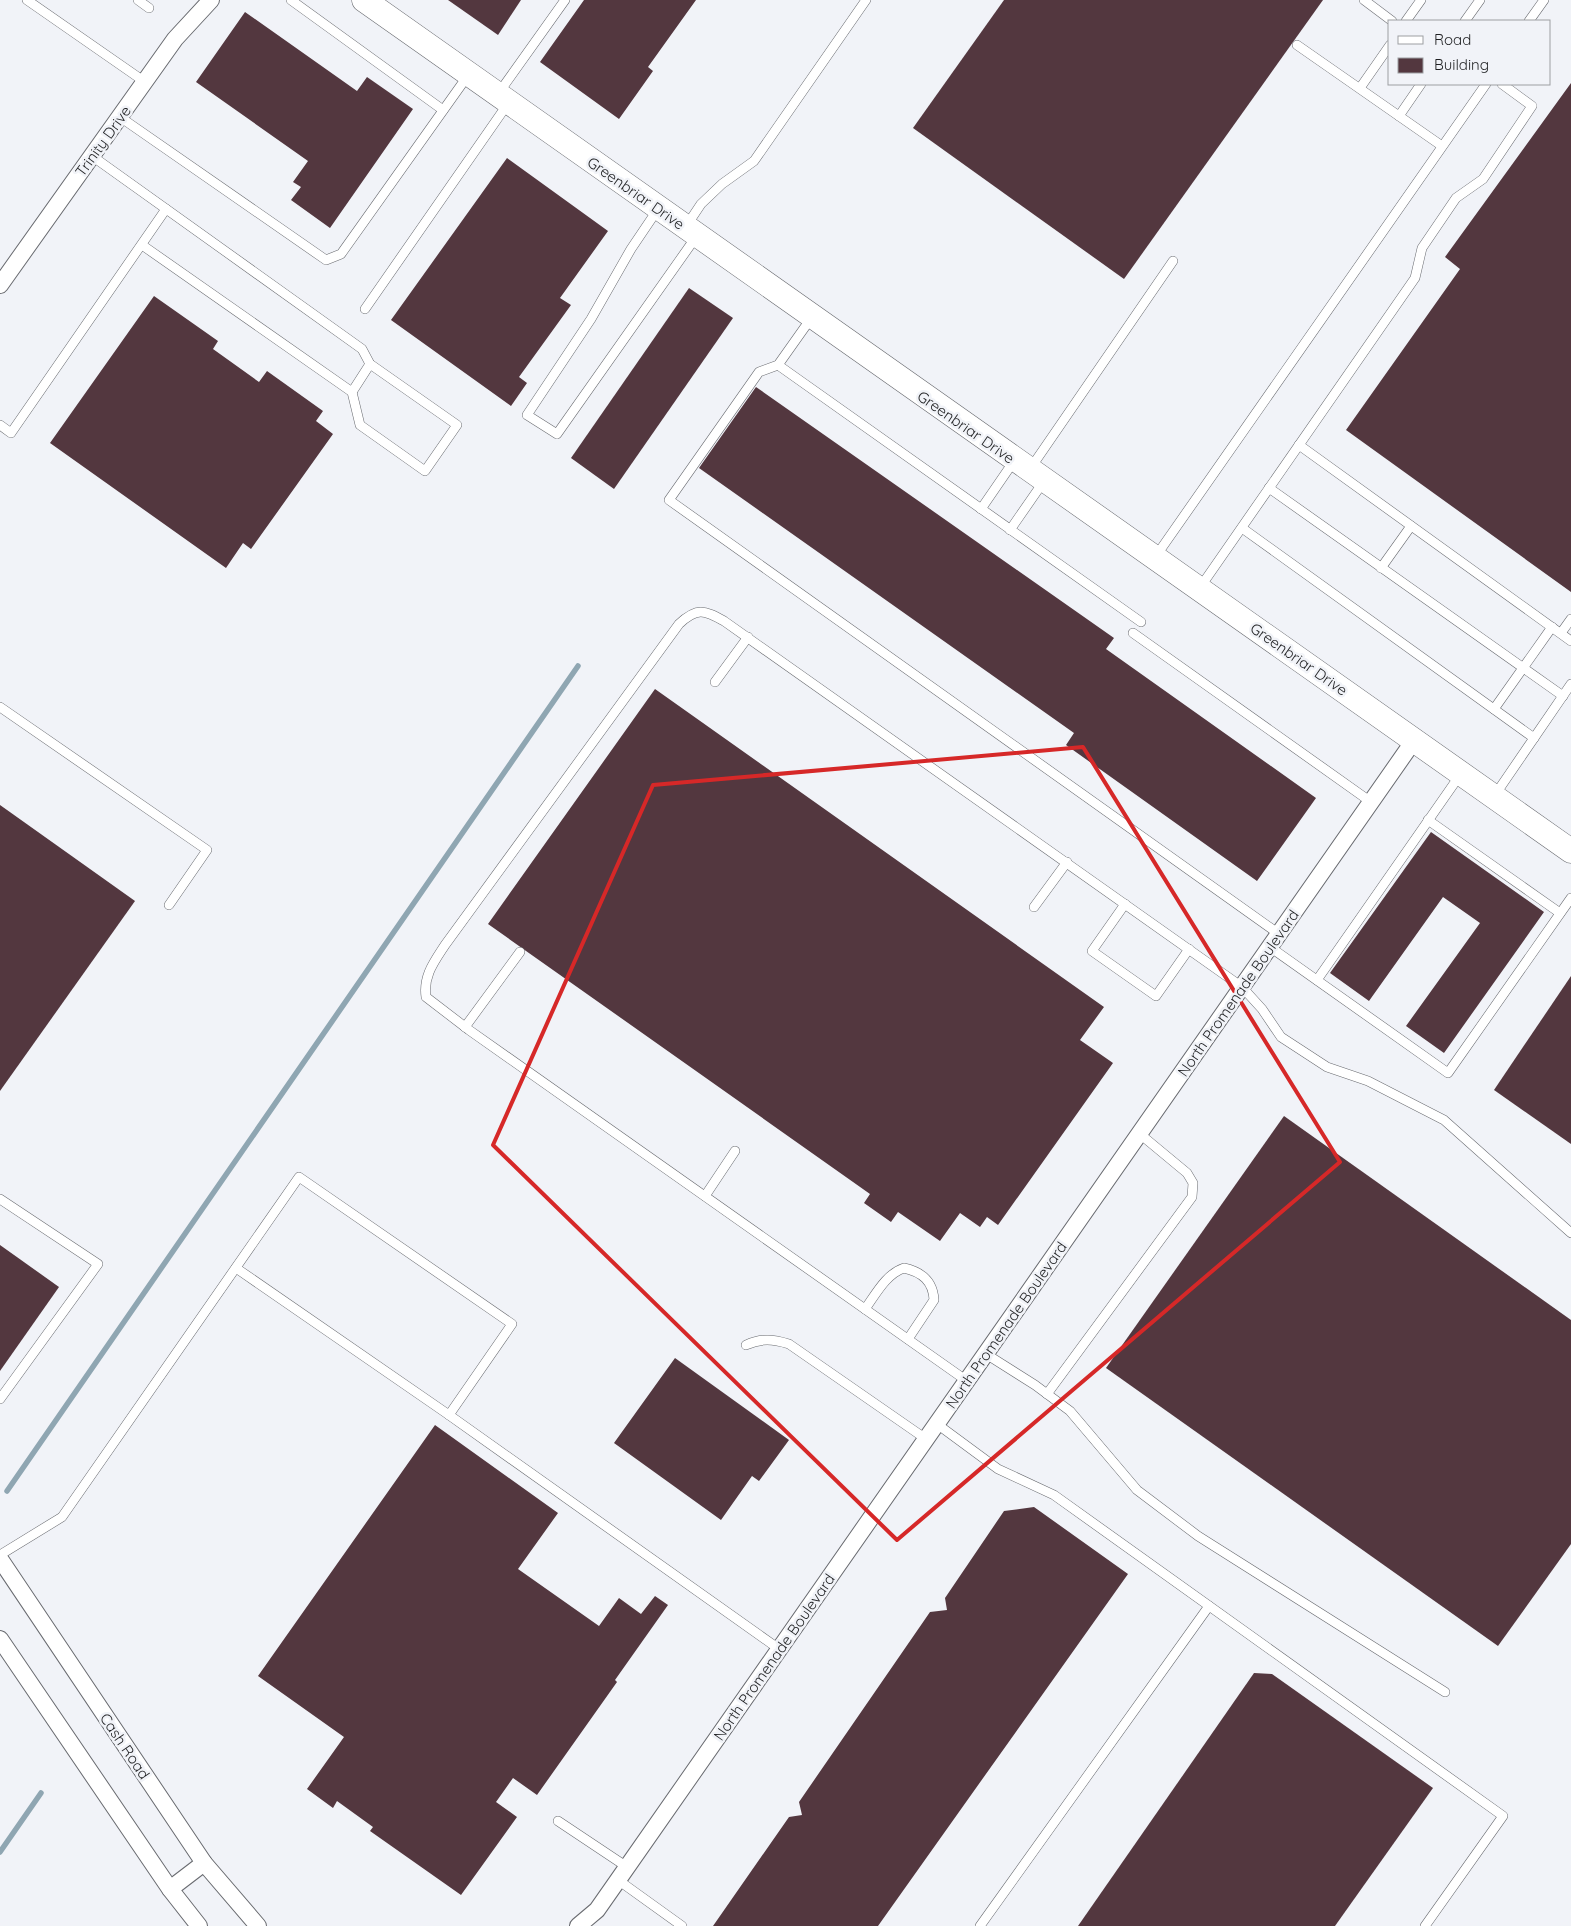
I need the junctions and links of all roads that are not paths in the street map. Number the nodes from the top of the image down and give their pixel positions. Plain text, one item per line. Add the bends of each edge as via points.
1 (27, 0) edge
2 (138, 0) edge
3 (211, 0) edge
4 (291, 0) edge
5 (364, 0) edge
6 (565, 0) edge
7 (866, 0) edge
8 (1364, 0) edge
9 (1420, 0) edge
10 (1480, 0) edge
11 (1544, 0) edge
12 (149, 8) dead end
13 (1391, 20) edge
14 (1407, 20) edge
15 (1466, 20) edge
16 (1530, 20) edge
17 (1297, 45) dead end
18 (1388, 48) edge
19 (469, 74) junction
20 (145, 82) junction
21 (1421, 85) edge
22 (1485, 85) edge
23 (1503, 85) edge
24 (1360, 88) junction
25 (503, 98) junction
26 (444, 110) junction
27 (1399, 116) junction
28 (120, 117) junction
29 (1442, 146) junction
30 (92, 156) junction
31 (658, 209) junction
32 (166, 210) junction
33 (691, 232) junction
34 (142, 245) junction
35 (1173, 261) dead end
36 (0, 286) edge
37 (365, 309) dead end
38 (812, 317) junction
39 (370, 364) junction
40 (778, 365) junction
41 (352, 392) junction
42 (0, 425) edge
43 (1299, 445) junction
44 (1029, 471) junction
45 (1269, 488) junction
46 (980, 509) junction
47 (1411, 526) junction
48 (1242, 528) junction
49 (1010, 530) junction
50 (1154, 558) junction
51 (1382, 568) junction
52 (1199, 589) junction
53 (1571, 619) edge
54 (1141, 622) dead end
55 (1552, 627) junction
56 (1133, 633) dead end
57 (1561, 634) junction
58 (748, 637) junction
59 (1571, 640) edge
60 (1523, 668) junction
61 (715, 682) dead end
62 (1571, 684) edge
63 (1563, 696) junction
64 (0, 707) edge
65 (1494, 709) junction
66 (1534, 738) junction
67 (1414, 740) junction
68 (1462, 773) junction
69 (1495, 796) junction
70 (1371, 802) junction
71 (1428, 820) junction
72 (1571, 851) edge
73 (1067, 862) junction
74 (1571, 898) edge
75 (1125, 904) junction
76 (169, 905) dead end
77 (1034, 907) dead end
78 (1560, 913) junction
79 (1275, 941) junction
80 (1189, 949) junction
81 (520, 952) dead end
82 (1317, 980) junction
83 (1242, 987) junction
84 (464, 1027) junction
85 (1140, 1134) junction
86 (735, 1151) dead end
87 (704, 1196) junction
88 (0, 1199) edge
89 (1571, 1233) edge
90 (236, 1268) junction
91 (865, 1309) junction
92 (908, 1339) junction
93 (746, 1346) dead end
94 (986, 1354) junction
95 (967, 1381) junction
96 (1047, 1394) junction
97 (0, 1399) edge
98 (449, 1415) junction
99 (937, 1424) junction
100 (926, 1439) junction
101 (0, 1555) edge
102 (0, 1559) edge
103 (1210, 1606) junction
104 (0, 1638) edge
105 (779, 1649) junction
106 (1445, 1692) dead end
107 (558, 1821) dead end
108 (204, 1863) junction
109 (622, 1874) junction
110 (170, 1889) junction
111 (595, 1918) edge
112 (200, 1926) edge
113 (258, 1926) edge
114 (578, 1926) edge
115 (682, 1926) edge
116 (980, 1926) edge
117 (1425, 1926) edge

1 - 20 lane
2 - 12 lane
3 - 20 street, Trinity Drive via 175,39
4 - 26 lane
5 - 19 street, Greenbriar Drive
6 - 25 lane
7 - 33 lane via 754,161 701,204
8 - 13 lane
9 - 14 lane
10 - 15 lane
11 - 16 lane
17 - 24 lane
18 - 24 lane
19 - 25 street, Greenbriar Drive
19 - 26 lane
20 - 28 street, Trinity Drive
21 - 27 lane
22 - 29 lane
23 - 43 lane via 1532,106 1483,179 1456,198 1422,248 1415,278
24 - 27 lane
25 - 31 street, Greenbriar Drive
25 - 37 lane
26 - 28 lane via 341,254 326,260
27 - 29 lane
28 - 30 street, Trinity Drive
29 - 50 lane
30 - 32 lane
30 - 36 street, Trinity Drive
31 - 33 street, Greenbriar Drive
31 - 33 lane via 527,415 557,434
32 - 34 lane
32 - 39 lane via 362,349
33 - 38 street, Greenbriar Drive
34 - 41 lane
34 - 42 lane via 11,433
35 - 44 lane
38 - 40 lane
38 - 44 street, Greenbriar Drive
39 - 41 lane
39 - 41 lane via 457,425 424,471 360,425
40 - 46 lane
40 - 79 lane via 760,372 669,500
43 - 45 lane
43 - 47 lane
44 - 46 lane
44 - 49 lane
44 - 50 street, Greenbriar Drive
45 - 48 lane
45 - 51 lane
46 - 49 lane
47 - 51 lane
47 - 55 lane
48 - 52 lane
48 - 65 lane
49 - 54 lane
50 - 52 street, Greenbriar Drive
51 - 60 lane
52 - 67 street, Greenbriar Drive
53 - 57 lane
55 - 57 lane
55 - 60 lane
56 - 70 lane
57 - 59 lane
58 - 61 lane
58 - 73 lane
58 - 84 lane via 706,612 690,614 569,773 445,944 427,974 426,997
60 - 63 lane
60 - 65 lane
62 - 63 lane
63 - 66 lane
64 - 76 lane via 207,850
65 - 66 lane
66 - 69 lane
67 - 68 street, Greenbriar Drive
67 - 70 street, North Promenade Boulevard
68 - 69 street, Greenbriar Drive
68 - 71 lane
69 - 72 street, Greenbriar Drive
70 - 79 street, North Promenade Boulevard
71 - 78 lane
71 - 82 lane
73 - 75 lane
73 - 77 lane
74 - 78 lane
75 - 80 lane
75 - 80 lane via 1092,952 1156,996
78 - 82 lane via 1448,1073
79 - 82 lane
79 - 83 street, North Promenade Boulevard
80 - 83 lane
81 - 84 lane
83 - 85 street, North Promenade Boulevard
83 - 89 lane via 1281,1038 1327,1067 1368,1081 1444,1120
84 - 87 lane
85 - 94 street, North Promenade Boulevard
85 - 96 lane via 1187,1173 1193,1184 1192,1197
86 - 87 lane
87 - 91 lane
88 - 97 lane via 98,1264
90 - 98 lane
90 - 98 lane via 299,1177 480,1301 512,1324
90 - 101 lane via 62,1516
91 - 92 lane
91 - 92 lane via 896,1270 904,1268 922,1275 929,1281 934,1300
92 - 95 lane
93 - 100 lane via 756,1340 775,1339 789,1344
94 - 95 street, North Promenade Boulevard
94 - 96 lane
95 - 99 street, North Promenade Boulevard
96 - 106 lane via 1070,1411 1137,1490 1198,1536
98 - 105 lane
99 - 100 street, North Promenade Boulevard
99 - 103 lane via 998,1469 1054,1495
100 - 105 street, North Promenade Boulevard
102 - 108 street, Cash Road
103 - 116 lane
103 - 117 lane via 1503,1816
104 - 110 street
105 - 109 street, North Promenade Boulevard
107 - 109 lane
108 - 110 street
108 - 113 street, Cash Road
109 - 111 street, North Promenade Boulevard
109 - 115 lane
110 - 112 street
111 - 114 street, North Promenade Boulevard

